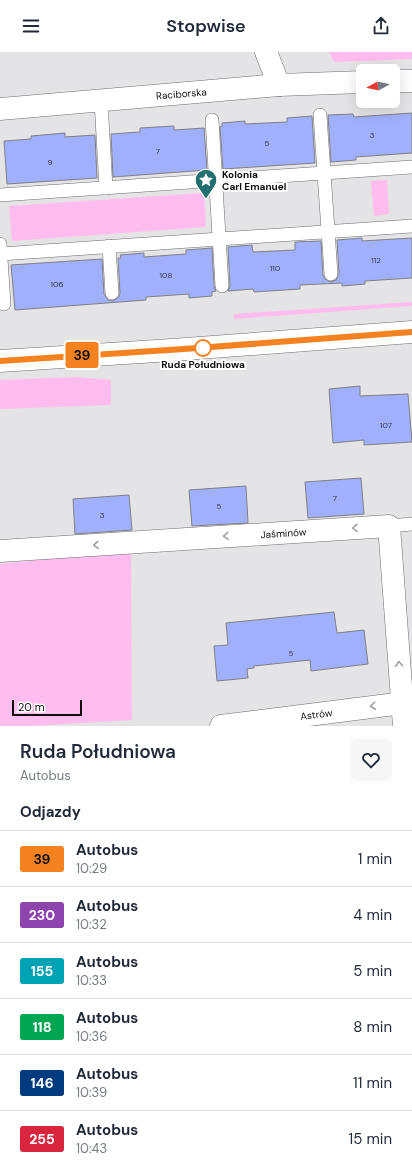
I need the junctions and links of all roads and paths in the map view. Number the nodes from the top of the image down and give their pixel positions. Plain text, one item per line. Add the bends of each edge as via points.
1 (266, 52) edge
2 (400, 81) edge
3 (412, 81) edge
4 (356, 82) edge
5 (279, 85) junction
6 (101, 101) junction
7 (0, 109) edge
8 (320, 115) dead end
9 (212, 120) dead end
10 (412, 167) edge
11 (324, 173) junction
12 (216, 180) junction
13 (106, 188) junction
14 (0, 195) edge
15 (412, 226) edge
16 (328, 232) junction
17 (219, 239) junction
18 (109, 246) junction
19 (0, 250) edge
20 (331, 274) dead end
21 (222, 286) dead end
22 (112, 293) dead end
23 (4, 304) dead end
24 (412, 332) edge
25 (0, 361) edge
26 (412, 524) edge
27 (389, 526) junction
28 (0, 551) edge
29 (407, 702) edge
30 (221, 726) edge
31 (404, 726) edge

1 - 5 street
2 - 3 street
4 - 5 street, Raciborska
5 - 6 street, Raciborska
6 - 7 street, Raciborska
6 - 13 lane
8 - 11 lane
9 - 12 lane
10 - 11 lane
11 - 12 lane
11 - 16 lane
12 - 13 lane
12 - 17 lane
13 - 14 lane
15 - 16 lane
16 - 17 lane
16 - 20 lane
17 - 18 lane
17 - 21 lane
18 - 19 lane
18 - 22 lane
19 - 23 lane
24 - 25 street
26 - 27 lane
27 -> 28 street, Jaśminów
29 -> 27 street
29 -> 30 street, Astrów
29 - 31 street

